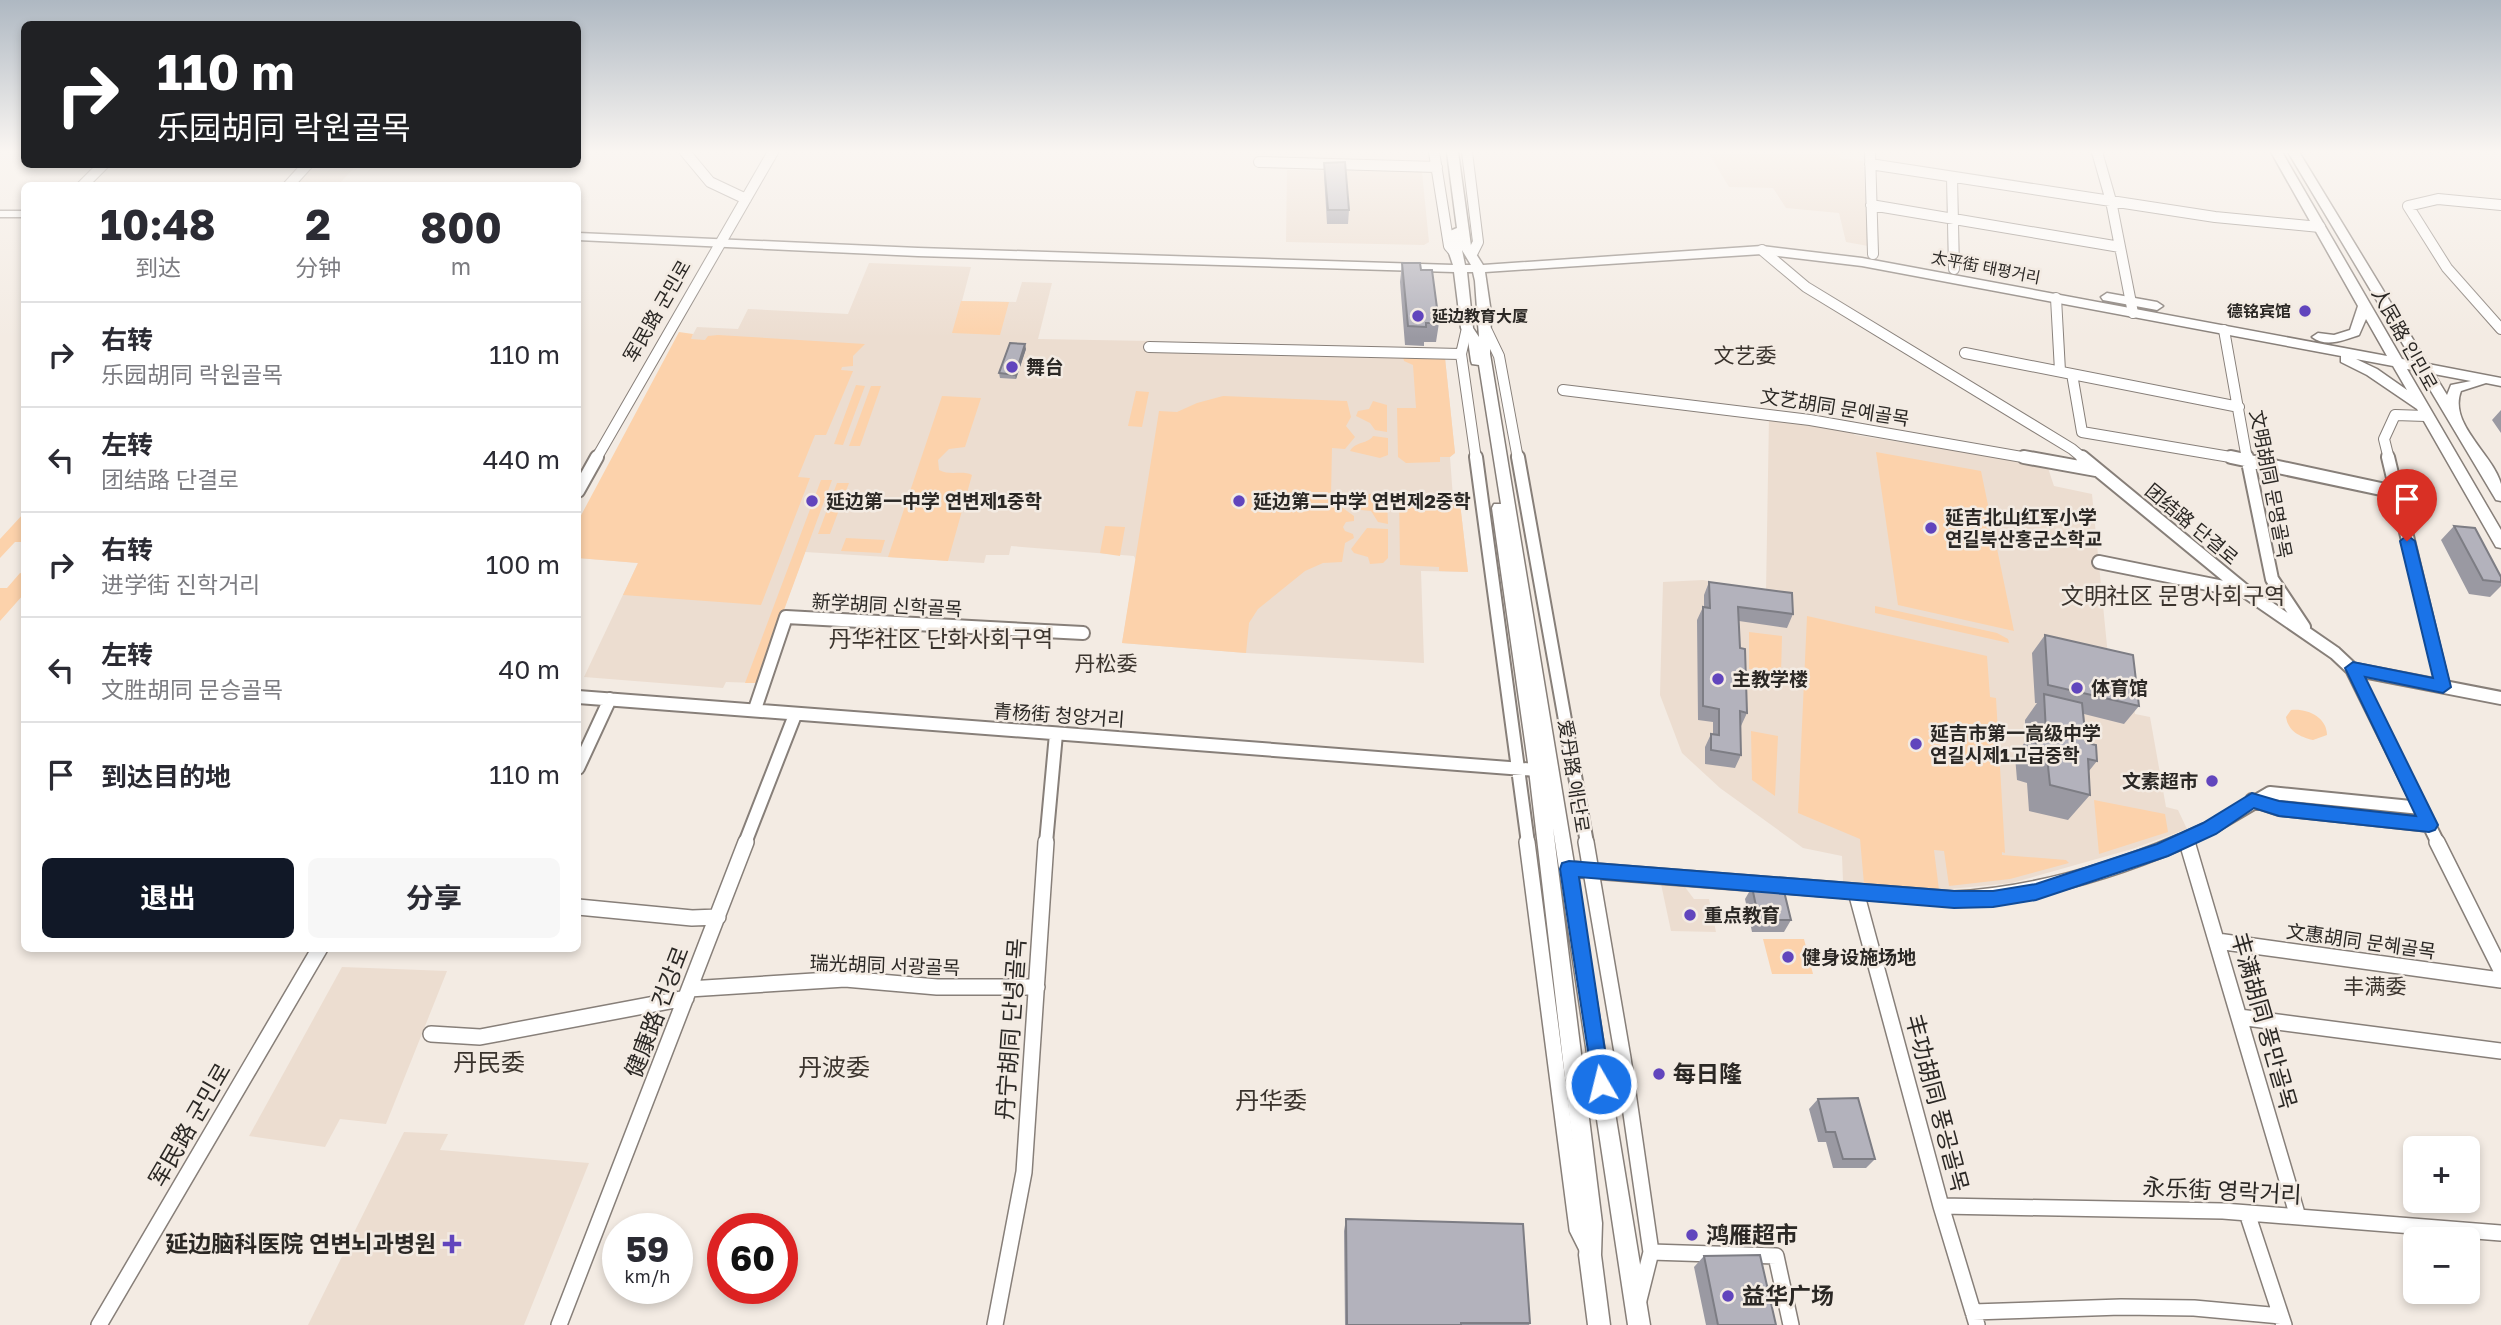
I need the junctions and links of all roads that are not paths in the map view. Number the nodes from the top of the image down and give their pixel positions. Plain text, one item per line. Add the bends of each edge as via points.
1 (21, 214) edge
2 (737, 214) edge
3 (1444, 214) edge
4 (1454, 214) edge
5 (1461, 214) edge
6 (1475, 214) edge
7 (1871, 214) edge
8 (1927, 214) edge
9 (1953, 214) edge
10 (2113, 214) edge
11 (2194, 214) edge
12 (2312, 214) edge
13 (2331, 214) edge
14 (2413, 214) edge
15 (0, 215) edge
16 (1953, 218) junction
17 (0, 224) edge
18 (21, 224) edge
19 (581, 226) edge
20 (2320, 227) junction
21 (581, 237) edge
22 (722, 240) junction
23 (2120, 247) junction
24 (1762, 250) junction
25 (1872, 254) junction
26 (1457, 260) junction
27 (1475, 260) junction
28 (1954, 269) junction
29 (1463, 292) junction
30 (1481, 292) junction
31 (2056, 298) junction
32 (2365, 305) junction
33 (2132, 307) junction
34 (1467, 328) junction
35 (2501, 329) edge
36 (2224, 330) junction
37 (1487, 331) junction
38 (2319, 343) junction
39 (1149, 347) dead end
40 (1965, 353) dead end
41 (1461, 354) junction
42 (2395, 357) junction
43 (2421, 362) junction
44 (2066, 372) junction
45 (2500, 378) edge
46 (1563, 390) dead end
47 (2239, 407) junction
48 (2424, 412) junction
49 (2455, 419) junction
50 (2247, 460) junction
51 (2100, 470) junction
52 (581, 486) edge
53 (2395, 492) junction
54 (2501, 496) edge
55 (2501, 543) edge
56 (2099, 562) dead end
57 (2245, 591) junction
58 (1083, 633) dead end
59 (2309, 635) junction
60 (2353, 668) junction
61 (2443, 687) junction
62 (581, 697) edge
63 (2501, 698) edge
64 (610, 699) junction
65 (755, 709) junction
66 (795, 715) junction
67 (1056, 734) junction
68 (581, 762) edge
69 (1518, 768) junction
70 (1537, 770) junction
71 (2252, 800) junction
72 (2421, 808) junction
73 (2429, 825) junction
74 (2186, 839) junction
75 (1569, 869) junction
76 (1589, 870) junction
77 (1856, 892) junction
78 (581, 908) edge
79 (718, 916) junction
80 (2217, 941) junction
81 (318, 952) edge
82 (2501, 970) edge
83 (2501, 980) edge
84 (1037, 987) junction
85 (688, 993) junction
86 (2239, 1017) junction
87 (431, 1034) dead end
88 (2501, 1052) edge
89 (1941, 1206) junction
90 (2247, 1213) junction
91 (2298, 1217) junction
92 (2501, 1233) edge
93 (1651, 1252) junction
94 (1590, 1255) junction
95 (1638, 1316) edge
96 (1975, 1318) edge
97 (2282, 1321) edge
98 (99, 1325) edge
99 (559, 1325) edge
100 (995, 1325) edge
101 (1599, 1325) edge
102 (1791, 1325) edge

1 - 15 main road
2 - 22 street, 军民路 군민로
3 - 26 street, 爱丹路 애단로 via 1449,246
4 - 26 main road, 爱丹路 애단로
5 - 27 main road, 爱丹路 애단로 via 1465,246
6 - 27 street, 爱丹路 애단로
7 - 25 street
8 - 16 street
9 - 16 street
10 - 23 street
11 - 20 street
12 - 20 main road, 人民路 인민로
13 - 43 main road, 人民路 인민로
14 - 35 street via 2447,268
16 - 23 street
16 - 28 street
17 - 18 main road
19 - 22 main road, 太平街 태평거리
20 - 32 main road, 人民路 인민로
21 - 22 main road, 太平街 태평거리
22 - 26 main road, 太平街 태평거리
22 - 52 street, 军民路 군민로
23 - 33 street
24 - 27 main road, 太平街 태평거리
24 - 31 main road, 太平街 태평거리 via 1839,258
24 - 51 street, 团结路 단결로 via 1807,287
25 - 27 main road, 太平街 태평거리 via 1759,242
25 - 28 main road, 太平街 태평거리
26 - 27 main road, 太平街 태평거리
26 - 29 main road, 爱丹路 애단로
27 - 30 main road, 爱丹路 애단로
28 - 33 main road, 太平街 태평거리
29 - 30 main road
29 - 34 main road, 爱丹路 애단로
30 - 37 main road, 爱丹路 애단로
31 - 33 main road, 太平街 태평거리
31 - 44 street
32 - 38 main road via 2355,332
32 - 42 main road, 人民路 인민로
33 - 36 main road, 太平街 태평거리
33 - 38 main road, 太平街 태평거리
34 - 41 street, 爱丹路 애단로
34 - 70 main road, 爱丹路 애단로 via 1474,340
36 - 38 main road, 太平街 태평거리
36 - 47 street, 文明胡同 문명골목
37 - 75 main road, 爱丹路 애단로 via 1484,354
37 - 76 street, 爱丹路 애단로 via 1501,369
38 - 42 main road, 太平街 태평거리
38 - 48 main road via 2372,372
39 - 41 street
40 - 44 street
41 - 69 street, 爱丹路 애단로
42 - 43 main road, 太平街 태평거리
42 - 48 main road, 人民路 인민로
43 - 45 main road, 太平街 태평거리
43 - 49 main road, 人民路 인민로
44 - 47 street
44 - 50 street via 2082,432
45 - 49 main road via 2456,388 2451,400
46 - 51 street, 文艺胡同 문예골목 via 1810,420
47 - 50 street, 文明胡同 문명골목
48 - 53 street via 2395,415 2390,422 2384,439
48 - 55 main road, 人民路 인민로
49 - 54 main road, 人民路 인민로
50 - 53 street
50 - 59 street, 文明胡同 문명골목 via 2272,579
51 - 57 street, 团结路 단결로
53 - 61 street
56 - 57 street
57 - 59 street, 团结路 단결로
58 - 65 street, 新学胡同 신학골목 via 786,617
59 - 60 street, 团结路 단결로
60 - 61 street
60 - 72 street, 团结路 단결로
61 - 63 street
62 - 64 street, 青杨街 청양거리
64 - 65 street, 青杨街 청양거리
64 - 68 street
65 - 66 street, 青杨街 청양거리
66 - 67 street, 青杨街 청양거리
66 - 79 street, 健康路 건강로
67 - 69 street, 青杨街 청양거리
67 - 84 street, 丹宁胡同 단녕골목
69 - 70 street, 青杨街 청양거리
69 - 94 street, 爱丹路 애단로 via 1577,1229
70 - 94 main road, 爱丹路 애단로 via 1592,1223
71 - 72 street via 2270,793
71 - 73 street via 2279,809
71 - 74 street
72 - 73 street, 团结路 단결로
73 - 82 street, 团结路 단결로
74 - 77 street via 2036,892 1993,899
74 - 80 street, 丰满胡同 풍만골목
75 - 76 street
75 - 95 main road, 爱丹路 애단로
76 - 77 street
76 - 93 street, 爱丹路 애단로
77 - 89 street, 丰功胡同 풍공골목
78 - 79 street
79 - 85 street, 健康路 건강로
80 - 83 street, 文惠胡同 문혜골목
80 - 86 street, 丰满胡同 풍만골목
81 - 98 street, 军民路 군민로
84 - 85 street, 瑞光胡同 서광골목 via 937,987 845,979
84 - 100 street, 丹宁胡同 단녕골목 via 1024,1172
85 - 87 street, 瑞光胡同 서광골목 via 480,1037
85 - 99 street, 健康路 건강로
86 - 88 street
86 - 91 street, 丰满胡同 풍만골목
89 - 90 street, 永乐街 영락거리
89 - 96 street, 丰功胡同 풍공골목
90 - 91 street, 永乐街 영락거리
90 - 97 street
91 - 92 street, 永乐街 영락거리
93 - 95 street, 爱丹路 애단로
93 - 102 street via 1776,1256
94 - 101 main road, 爱丹路 애단로
96 - 97 street via 2169,1308

